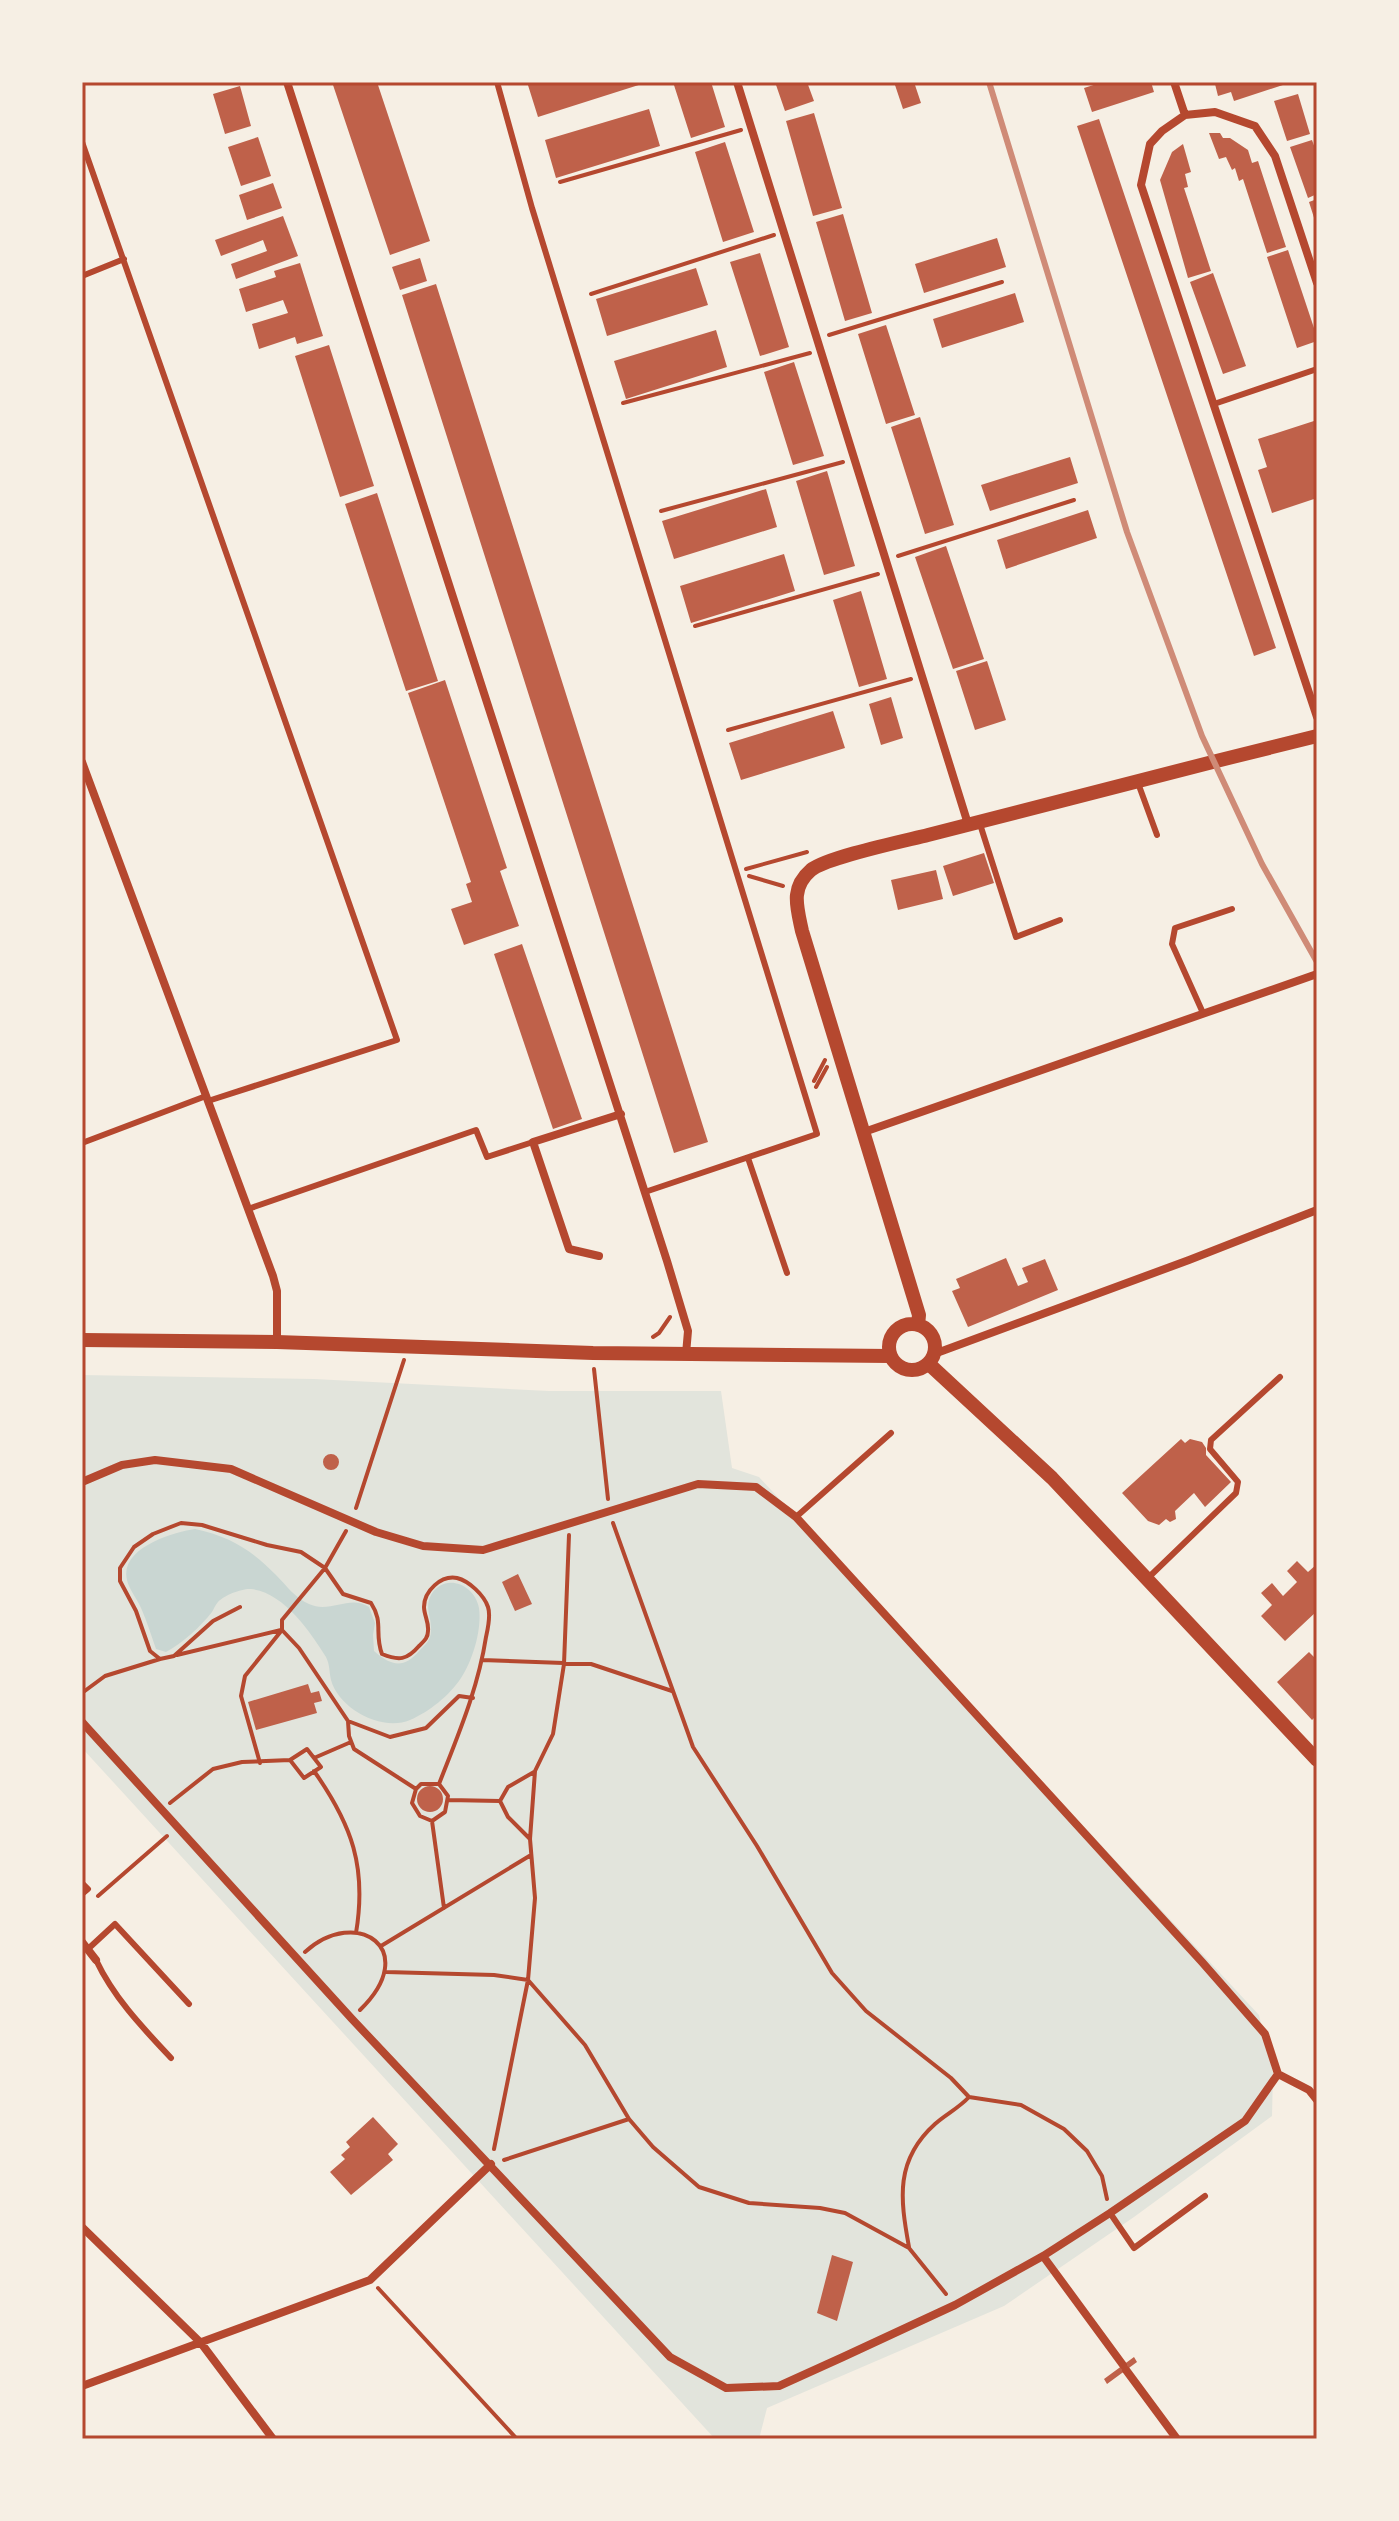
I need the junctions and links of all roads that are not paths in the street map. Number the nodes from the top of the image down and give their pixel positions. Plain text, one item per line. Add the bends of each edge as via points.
1 (287, 82) edge
2 (497, 82) edge
3 (737, 82) edge
4 (1174, 82) edge
5 (1185, 115) junction
6 (82, 142) edge
7 (124, 259) junction
8 (82, 276) edge
9 (1317, 283) edge
10 (1317, 369) edge
11 (1214, 404) junction
12 (1317, 717) edge
13 (1317, 736) edge
14 (82, 762) edge
15 (1137, 780) junction
16 (973, 823) junction
17 (1157, 835) dead end
18 (1232, 909) dead end
19 (1060, 920) dead end
20 (1317, 974) edge
21 (1203, 1013) junction
22 (207, 1098) junction
23 (621, 1114) junction
24 (864, 1132) junction
25 (533, 1142) junction
26 (82, 1143) edge
27 (748, 1158) junction
28 (645, 1192) junction
29 (248, 1209) junction
30 (1314, 1211) edge
31 (1317, 1221) edge
32 (599, 1256) dead end
33 (787, 1273) dead end
34 (918, 1325) junction
35 (82, 1340) edge
36 (277, 1342) junction
37 (686, 1354) junction
38 (890, 1356) junction
39 (932, 1359) junction
40 (1280, 1377) dead end
41 (891, 1433) dead end
42 (82, 1482) edge
43 (796, 1517) junction
44 (1148, 1578) junction
45 (82, 1722) edge
46 (1317, 1760) edge
47 (82, 1883) edge
48 (82, 1894) edge
49 (85, 1945) edge
50 (96, 1960) joint
51 (189, 2004) dead end
52 (171, 2058) dead end
53 (1278, 2074) junction
54 (1317, 2100) edge
55 (491, 2164) junction
56 (1205, 2196) dead end
57 (1110, 2213) junction
58 (82, 2227) edge
59 (1043, 2256) junction
60 (201, 2343) junction
61 (82, 2386) edge
62 (273, 2439) edge
63 (1177, 2439) edge

1 - 23 street
2 - 27 lane via 817,1134
3 - 16 street via 948,762
4 - 5 street
5 - 9 street via 1215,112 1255,126 1275,156
5 - 11 street via 1150,144 1141,185
6 - 7 lane
7 - 8 lane
7 - 22 lane via 397,1040
10 - 11 lane
11 - 12 street
13 - 15 street
14 - 22 street
15 - 16 street
15 - 17 lane
16 - 19 lane via 1016,937
16 - 24 street via 814,867 797,889 802,931
18 - 21 lane via 1175,928 1172,944
20 - 21 street
21 - 24 street
22 - 26 lane
22 - 29 street
23 - 25 street
23 - 28 street
24 - 34 street
25 - 29 lane via 487,1157 476,1130
25 - 32 street via 569,1249
27 - 28 lane
27 - 33 lane
28 - 37 street via 688,1331
29 - 36 street via 277,1291
30 - 31 lane
30 - 39 street
34 - 38 street via 906,1324 892,1334
34 - 39 street via 933,1338
35 - 36 street
36 - 37 street
37 - 38 street
38 - 39 street via 910,1371
39 - 44 street
40 - 44 lane via 1211,1440 1210,1449 1238,1482 1236,1493
41 - 43 lane
42 - 43 street via 122,1465 155,1460 231,1469 351,1522 423,1546 483,1550 698,1484 756,1487
43 - 53 street via 1265,2034
44 - 46 street
45 - 55 street
47 - 48 lane via 88,1889
49 - 50 street
49 - 51 lane via 115,1924
50 - 52 lane via 122,2004
53 - 54 street
53 - 57 street via 1245,2121
55 - 59 street via 670,2357 726,2388 779,2386 955,2305
55 - 60 street via 370,2280
56 - 57 lane via 1134,2248
57 - 59 street
58 - 60 street
59 - 63 street
60 - 61 street
60 - 62 street

